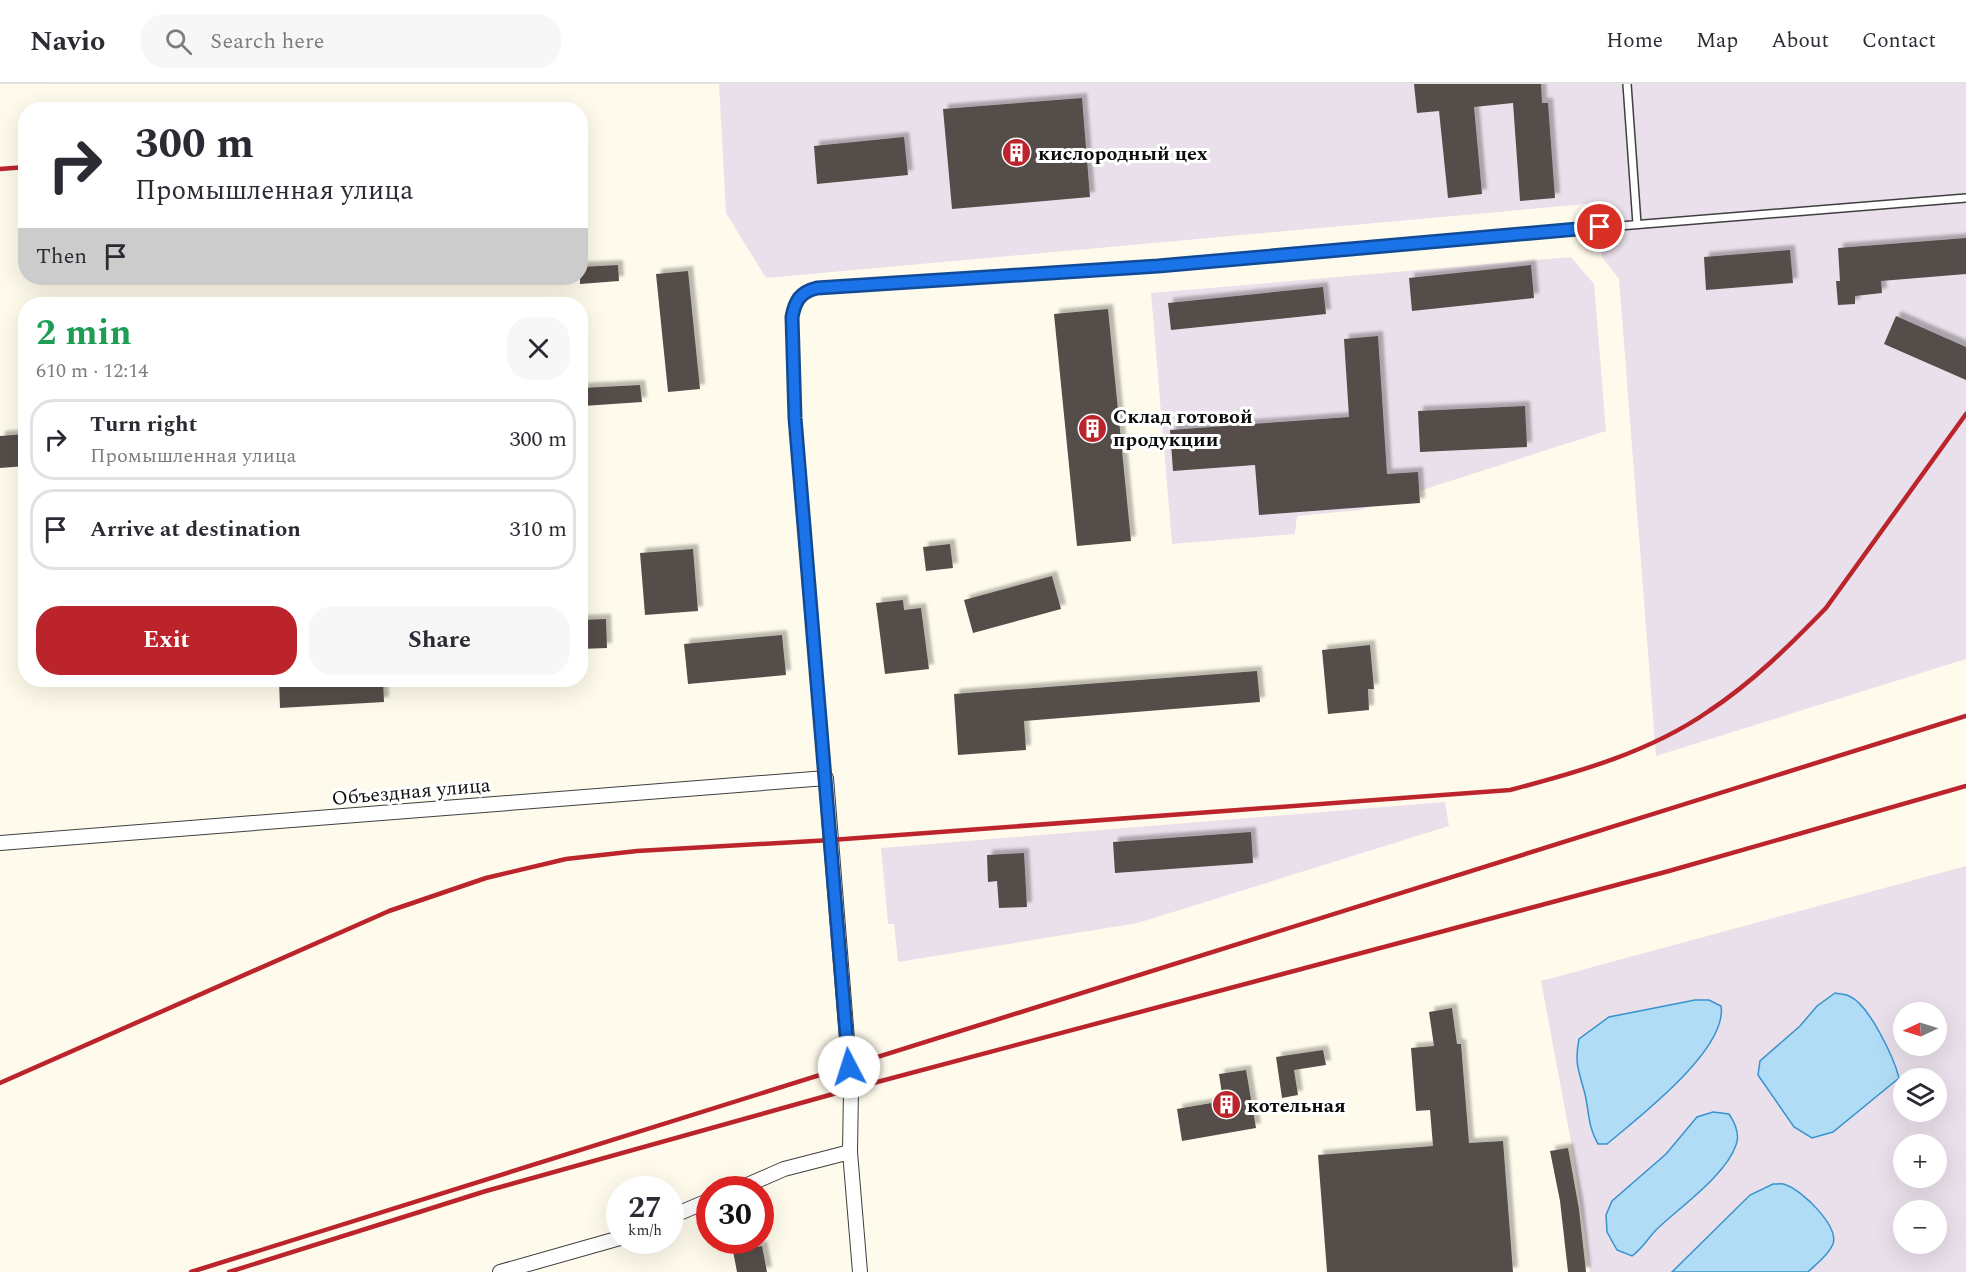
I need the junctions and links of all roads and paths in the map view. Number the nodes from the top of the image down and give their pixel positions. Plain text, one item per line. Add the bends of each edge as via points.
1 (1627, 84) edge
2 (1966, 198) edge
3 (1637, 224) junction
4 (826, 778) junction
5 (0, 843) edge
6 (850, 1152) junction
7 (768, 1176) edge
8 (606, 1242) edge
9 (500, 1272) edge
10 (860, 1272) edge

1 - 3 lane
2 - 3 lane
3 - 4 lane via 1158,266 817,288 802,294 792,317 795,418
4 - 5 street, Объездная улица
4 - 6 street via 851,1089
6 - 7 street
6 - 10 street
8 - 9 street

